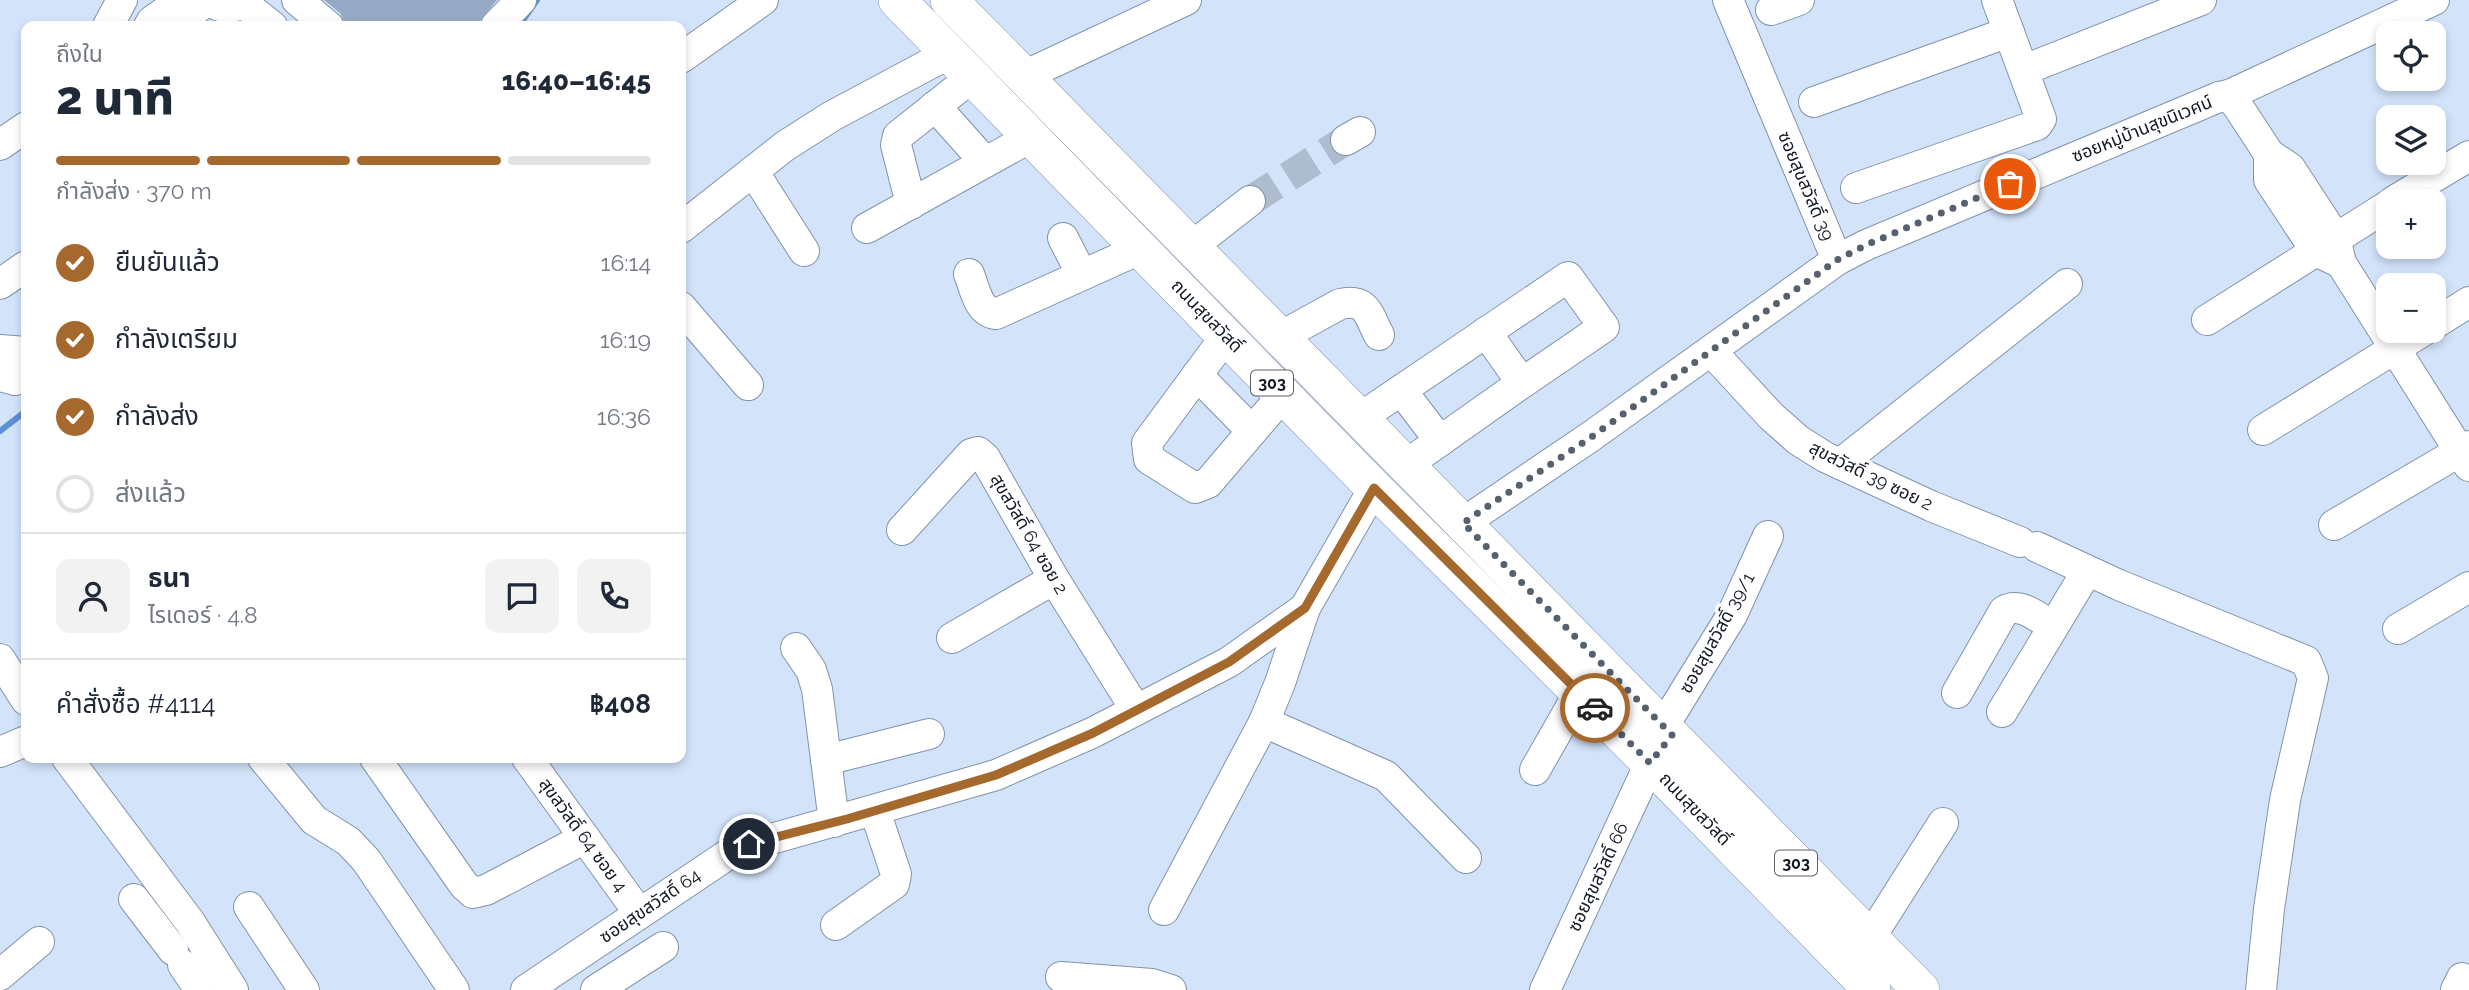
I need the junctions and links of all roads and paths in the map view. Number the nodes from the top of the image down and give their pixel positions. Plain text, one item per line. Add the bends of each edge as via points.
1 (122, 0) edge
2 (182, 0) edge
3 (209, 0) edge
4 (297, 0) edge
5 (521, 0) edge
6 (763, 0) edge
7 (897, 0) edge
8 (949, 0) edge
9 (1728, 0) edge
10 (1799, 0) edge
11 (1997, 0) edge
12 (2201, 0) edge
13 (2434, 0) edge
14 (244, 1) edge
15 (1167, 4) edge
16 (1771, 10) dead end
17 (153, 20) edge
18 (111, 21) edge
19 (266, 21) edge
20 (322, 21) edge
21 (501, 21) edge
22 (2009, 32) junction
23 (686, 54) edge
24 (961, 65) junction
25 (2024, 70) junction
26 (1024, 76) junction
27 (2229, 96) junction
28 (1814, 102) dead end
29 (935, 106) junction
30 (21, 130) edge
31 (1031, 137) junction
32 (0, 145) edge
33 (2469, 156) edge
34 (985, 162) junction
35 (753, 171) junction
36 (1856, 188) dead end
37 (2414, 189) edge
38 (1250, 201) tunnel mouth
39 (911, 204) junction
40 (2376, 215) edge
41 (686, 224) edge
42 (867, 228) dead end
43 (1063, 238) dead end
44 (1191, 247) junction
45 (1140, 248) junction
46 (804, 251) dead end
47 (2330, 251) junction
48 (1837, 260) junction
49 (21, 269) edge
50 (969, 274) dead end
51 (1082, 275) junction
52 (0, 284) edge
53 (2067, 285) dead end
54 (2469, 302) edge
55 (686, 313) edge
56 (2446, 316) edge
57 (2207, 320) dead end
58 (1486, 332) junction
59 (1379, 335) dead end
60 (1226, 336) junction
61 (1280, 337) junction
62 (2403, 343) edge
63 (2395, 348) junction
64 (0, 350) edge
65 (21, 352) edge
66 (1711, 352) junction
67 (1197, 375) junction
68 (0, 376) edge
69 (21, 378) edge
70 (1522, 383) junction
71 (748, 385) dead end
72 (1401, 390) junction
73 (1283, 395) junction
74 (1360, 418) junction
75 (2263, 430) dead end
76 (1252, 431) junction
77 (1440, 441) junction
78 (2466, 455) edge
79 (1839, 464) junction
80 (1406, 465) junction
81 (1374, 488) junction
82 (1463, 523) junction
83 (2334, 525) dead end
84 (902, 530) dead end
85 (1768, 537) dead end
86 (2087, 571) junction
87 (1054, 579) junction
88 (2469, 587) edge
89 (1305, 608) junction
90 (2053, 626) junction
91 (2398, 629) dead end
92 (952, 638) dead end
93 (796, 648) dead end
94 (0, 659) edge
95 (21, 692) edge
96 (1579, 692) junction
97 (1957, 692) dead end
98 (1136, 710) junction
99 (2002, 712) dead end
100 (1264, 722) junction
101 (929, 734) dead end
102 (1662, 742) junction
103 (21, 743) edge
104 (0, 752) edge
105 (826, 760) junction
106 (71, 763) edge
107 (267, 763) edge
108 (378, 763) edge
109 (531, 763) edge
110 (1535, 770) dead end
111 (875, 811) junction
112 (834, 822) junction
113 (1943, 823) dead end
114 (584, 838) junction
115 (1466, 859) dead end
116 (134, 899) dead end
117 (249, 906) dead end
118 (1164, 910) dead end
119 (639, 913) junction
120 (836, 925) dead end
121 (1870, 937) junction
122 (39, 942) dead end
123 (663, 947) dead end
124 (0, 975) edge
125 (569, 978) edge
126 (1060, 978) dead end
127 (200, 990) edge
128 (233, 990) edge
129 (304, 990) edge
130 (454, 990) edge
131 (526, 990) edge
132 (596, 990) edge
133 (1171, 990) edge
134 (1545, 990) edge
135 (1872, 990) edge
136 (1921, 990) edge
137 (2261, 990) edge

1 - 18 street
2 - 17 street
3 - 14 street via 228,8
3 - 17 street
4 - 20 street
5 - 21 street
6 - 23 street
7 - 24 main road, ถนนสุขสวัสดิ์ / 303
8 - 26 main road, ถนนสุขสวัสดิ์ / 303
9 - 48 street, ซอยสุขสวัสดิ์ 39
10 - 16 street
11 - 22 street
12 - 25 street
13 - 27 street
14 - 19 street
15 - 26 street
22 - 25 street
22 - 28 street
24 - 29 street
24 - 31 main road, ถนนสุขสวัสดิ์ / 303
24 - 35 street via 832,116
25 - 36 street via 2041,119 2037,125
26 - 44 main road, ถนนสุขสวัสดิ์ / 303
27 - 47 street, ซอยหมู่บ้านสุขนิเวศน์ via 2269,154 2269,180
27 - 48 street, ซอยหมู่บ้านสุขนิเวศน์ via 2107,143
29 - 34 street
29 - 39 street via 898,136 896,145
30 - 32 street
31 - 34 street
31 - 45 main road, ถนนสุขสวัสดิ์ / 303
33 - 37 street
34 - 39 street
35 - 41 street
35 - 46 street
38 - 44 street
39 - 42 street
40 - 47 street
43 - 51 street
44 - 61 main road, ถนนสุขสวัสดิ์ / 303
45 - 51 street
45 - 60 main road, ถนนสุขสวัสดิ์ / 303
47 - 57 street
47 - 63 street
48 - 66 street, ซอยสุขสวัสดิ์ 39
49 - 52 street
50 - 51 street via 982,308 996,314
53 - 79 street
54 - 56 street
55 - 71 street
58 - 70 street
58 - 70 street via 1568,277 1604,327
58 - 72 street
59 - 61 street via 1363,306 1349,302
60 - 67 street
60 - 73 main road, ถนนสุขสวัสดิ์ / 303
61 - 74 main road, ถนนสุขสวัสดิ์ / 303
62 - 63 street
63 - 75 street
63 - 78 street
64 - 65 street
66 - 79 street, สุขสวัสดิ์ 39 ซอย 2 via 1798,440
66 - 82 street, ซอยสุขสวัสดิ์ 39
67 - 76 street
67 - 76 street via 1147,443 1149,459 1200,488
68 - 69 street
70 - 77 street
72 - 74 street
72 - 77 street
73 - 76 street
73 - 81 main road, ถนนสุขสวัสดิ์ / 303
74 - 80 main road, ถนนสุขสวัสดิ์ / 303
77 - 80 street
78 - 83 street
79 - 86 street, สุขสวัสดิ์ 39 ซอย 2
80 - 82 main road, ถนนสุขสวัสดิ์ / 303
81 - 89 street, ซอยสุขสวัสดิ์ 64
81 - 96 main road, ถนนสุขสวัสดิ์ / 303
82 - 102 main road, ถนนสุขสวัสดิ์ / 303
84 - 87 street, สุขสวัสดิ์ 64 ซอย 2 via 971,454 978,452
85 - 102 street, ซอยสุขสวัสดิ์ 39/1 via 1732,615
86 - 90 street
86 - 137 street, สุขสวัสดิ์ 39 ซอย 2 via 2306,661 2313,678 2285,800
87 - 92 street
87 - 98 street, สุขสวัสดิ์ 64 ซอย 2
88 - 91 street
89 - 98 street, ซอยสุขสวัสดิ์ 64 via 1229,662
89 - 100 street
90 - 97 street via 2020,607 2004,611
90 - 99 street
93 - 105 street via 817,689
94 - 95 street
96 - 102 main road, ถนนสุขสวัสดิ์ / 303
96 - 110 street
98 - 111 street, ซอยสุขสวัสดิ์ 64 via 996,775
100 - 115 street via 1385,776
100 - 118 street
101 - 105 street
102 - 121 main road, ถนนสุขสวัสดิ์ / 303
102 - 134 street, ซอยสุขสวัสดิ์ 66
102 - 135 main road, ถนนสุขสวัสดิ์ / 303
103 - 104 street
105 - 112 street
106 - 128 street via 190,922
107 - 130 street via 314,820 348,841 366,860
108 - 114 street via 473,893
109 - 114 street, สุขสวัสดิ์ 64 ซอย 4
111 - 112 street, ซอยสุขสวัสดิ์ 64
111 - 120 street via 896,874 894,884
112 - 119 street, ซอยสุขสวัสดิ์ 64 via 736,849
113 - 121 street
114 - 119 street, สุขสวัสดิ์ 64 ซอย 4
116 - 127 street
117 - 129 street
119 - 125 street, ซอยสุขสวัสดิ์ 64
121 - 136 main road, ถนนสุขสวัสดิ์ / 303
122 - 124 street
123 - 132 street
125 - 131 street, ซอยสุขสวัสดิ์ 64
126 - 133 street via 1152,984

